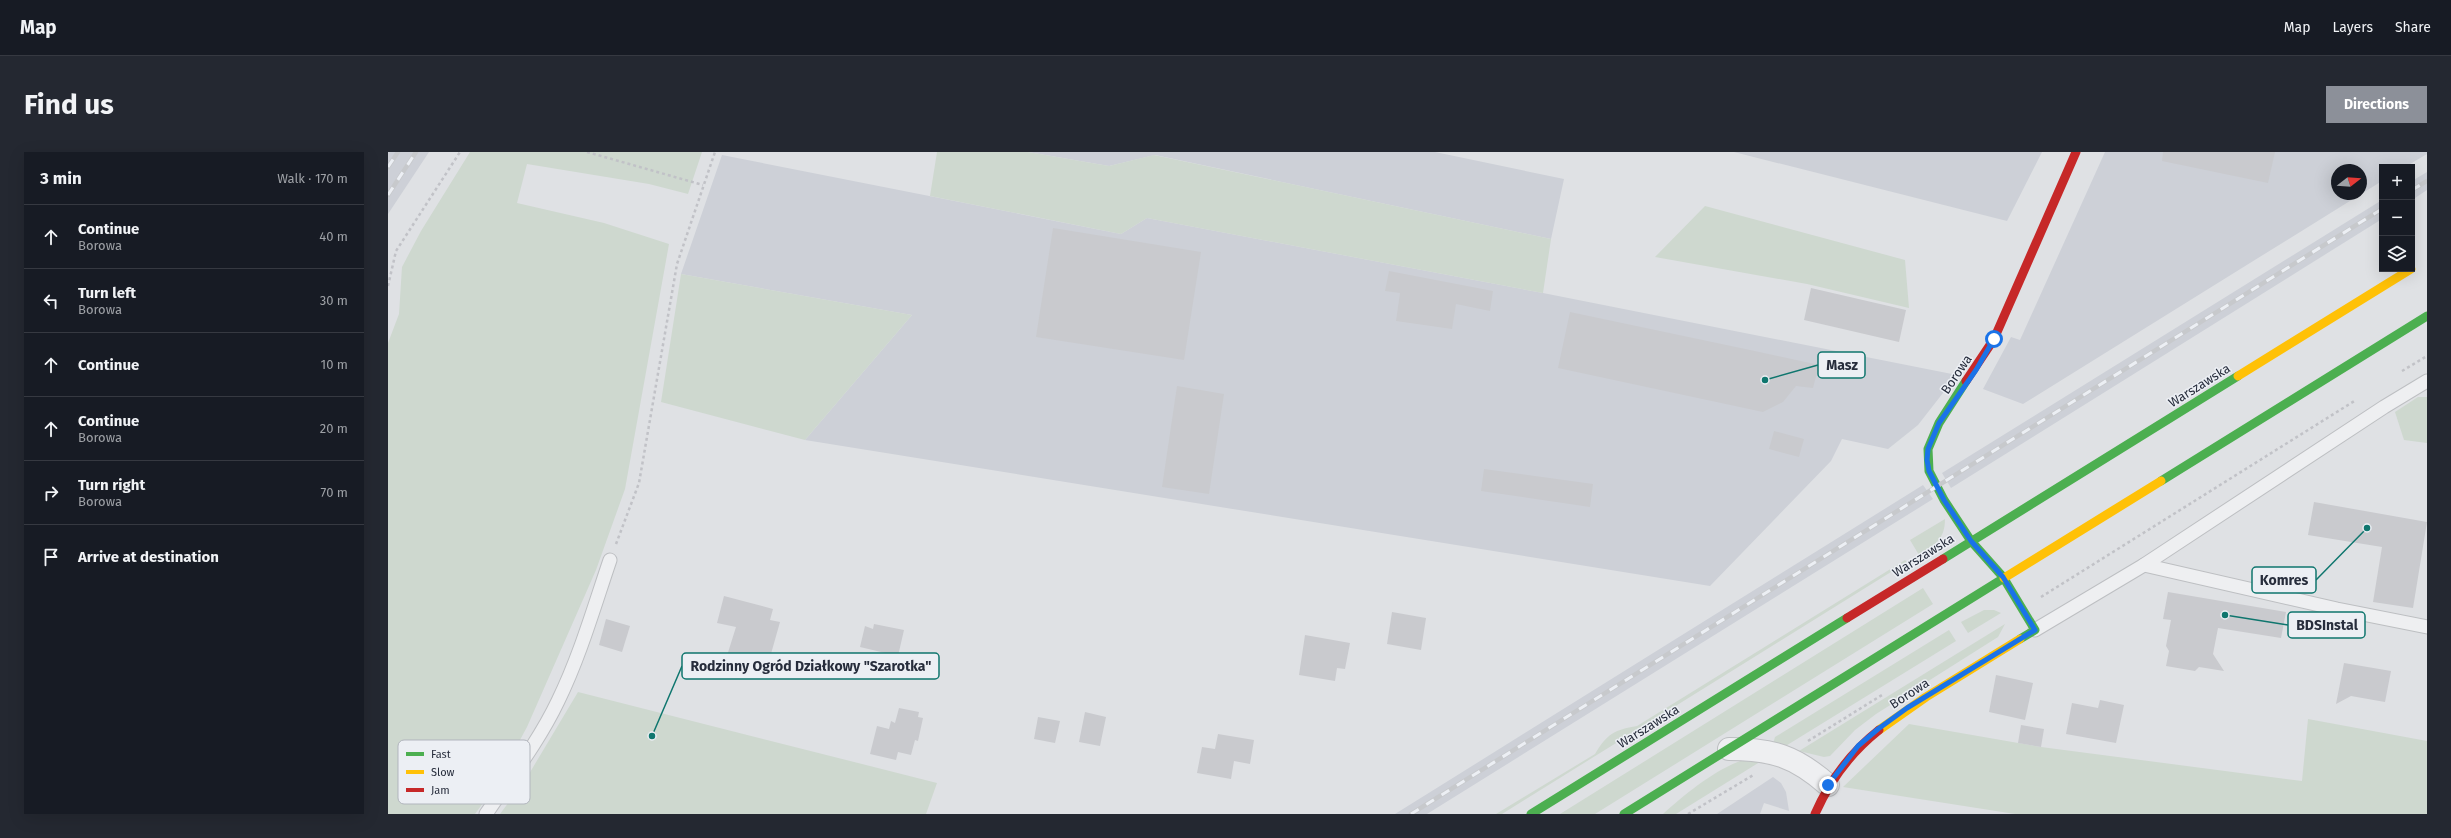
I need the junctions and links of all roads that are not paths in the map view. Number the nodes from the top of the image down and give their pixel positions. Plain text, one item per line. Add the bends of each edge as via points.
1 (2076, 152) edge
2 (2407, 272) edge
3 (2427, 316) edge
4 (2427, 381) edge
5 (1971, 541) junction
6 (610, 560) road end
7 (2144, 565) junction
8 (2003, 577) junction
9 (2427, 627) edge
10 (2035, 630) junction
11 (1729, 748) junction
12 (530, 749) edge
13 (1828, 785) junction
14 (493, 804) edge
15 (486, 814) edge
16 (1531, 814) edge
17 (1624, 814) edge
18 (1815, 814) edge

1 - 5 main road, Borowa via 1994,339 1939,423 1928,449 1929,471 1944,500
2 - 5 main road, Warszawska
3 - 8 main road
4 - 7 lane
5 - 8 main road, Borowa
5 - 16 main road, Warszawska
6 - 12 lane via 577,656 558,701
7 - 9 lane via 2330,608
7 - 10 lane
8 - 10 main road
8 - 11 main road
10 - 13 main road, Borowa via 1907,708 1878,729 1858,746
11 - 13 street via 1758,749 1786,755 1812,770
11 - 17 main road
13 - 18 main road, Borowa
14 - 15 lane

